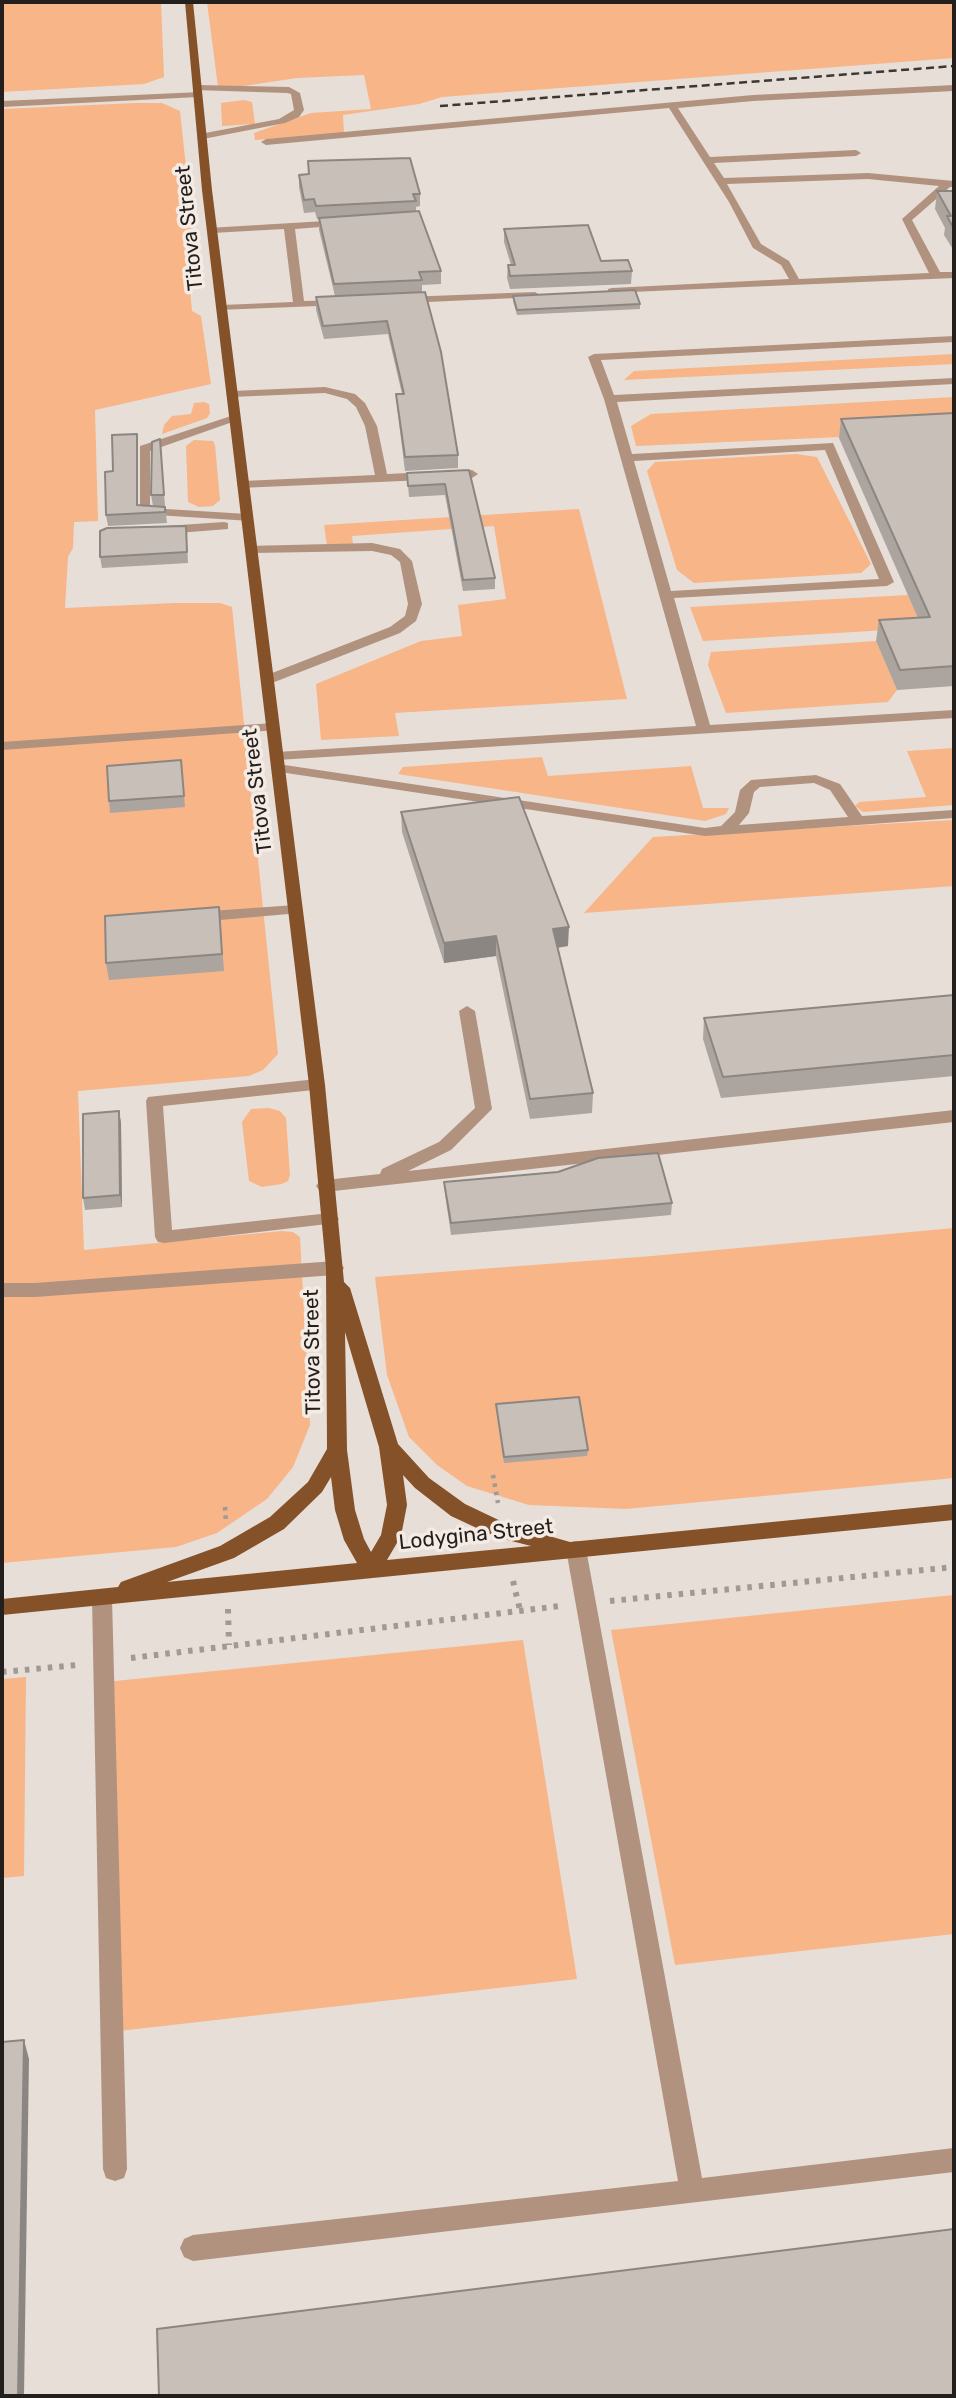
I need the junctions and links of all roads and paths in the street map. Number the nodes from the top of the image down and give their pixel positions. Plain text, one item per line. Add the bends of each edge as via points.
1 (189, 2) edge
2 (954, 88) edge
3 (198, 89) junction
4 (2, 96) edge
5 (2, 104) edge
6 (672, 105) junction
7 (203, 136) junction
8 (266, 142) dead end
9 (856, 153) dead end
10 (707, 160) junction
11 (720, 181) junction
12 (950, 185) edge
13 (352, 222) edge
14 (289, 226) junction
15 (212, 230) junction
16 (936, 275) junction
17 (954, 275) edge
18 (796, 283) junction
19 (593, 292) edge
20 (552, 294) edge
21 (392, 301) edge
22 (352, 302) edge
23 (299, 304) junction
24 (222, 308) junction
25 (954, 338) edge
26 (954, 381) edge
27 (232, 394) junction
28 (610, 399) junction
29 (235, 419) junction
30 (626, 458) junction
31 (472, 474) edge
32 (382, 478) junction
33 (243, 485) junction
34 (248, 521) junction
35 (157, 530) edge
36 (252, 549) junction
37 (666, 595) junction
38 (267, 680) junction
39 (954, 714) edge
40 (273, 727) junction
41 (705, 731) junction
42 (2, 746) edge
43 (277, 762) junction
44 (954, 814) edge
45 (858, 821) junction
46 (726, 830) junction
47 (295, 910) junction
48 (187, 918) edge
49 (467, 1012) dead end
50 (317, 1085) junction
51 (954, 1116) edge
52 (355, 1182) junction
53 (326, 1186) junction
54 (330, 1219) junction
55 (335, 1268) junction
56 (2, 1290) edge
57 (388, 1447) junction
58 (337, 1450) junction
59 (954, 1512) edge
60 (576, 1549) junction
61 (954, 1567) edge
62 (372, 1570) junction
63 (102, 1598) junction
64 (586, 1604) junction
65 (2, 1607) edge
66 (103, 1662) junction
67 (2, 1672) edge
68 (954, 2160) edge
69 (115, 2169) dead end
70 (692, 2192) junction
71 (193, 2248) dead end

1 - 3 main road, Titova Street
2 - 6 street
3 - 4 street
3 - 5 street
3 - 7 main road, Titova Street
3 - 7 street via 289,90 295,93 299,110 282,121
6 - 8 street
6 - 10 street
7 - 15 main road, Titova Street
9 - 10 street
10 - 11 street
11 - 12 street via 868,176
11 - 18 street via 757,246 785,263
12 - 16 street via 907,219
13 - 14 street
14 - 15 street
14 - 23 street
15 - 24 main road, Titova Street
16 - 17 street
16 - 18 street
18 - 19 street
20 - 21 street
22 - 23 street
23 - 24 street
24 - 27 main road, Titova Street
25 - 28 street via 594,357
26 - 28 street
27 - 29 main road, Titova Street
27 - 32 street via 325,390 351,396 371,426
28 - 30 street
29 - 33 main road, Titova Street
29 - 34 street via 144,449 144,511
30 - 37 street
30 - 37 street via 829,446 887,582
31 - 32 street
32 - 33 street
33 - 34 main road, Titova Street
34 - 35 street
34 - 36 main road, Titova Street
36 - 38 main road, Titova Street
36 - 38 street via 372,547 395,552 405,561 415,604 411,618 395,630
37 - 41 street
38 - 40 main road, Titova Street
39 - 41 street
40 - 42 street
40 - 43 main road, Titova Street
41 - 43 street
43 - 46 street via 705,832
43 - 47 main road, Titova Street
44 - 45 street
45 - 46 street
45 - 46 street via 835,787 816,779 756,783 747,790 742,813
47 - 48 street
47 - 50 main road, Titova Street
49 - 52 street via 484,1109 445,1146 398,1170
50 - 53 main road, Titova Street
50 - 54 street via 154,1101 164,1237
51 - 52 street
52 - 53 street
53 - 54 main road, Titova Street
54 - 55 main road, Titova Street
55 - 56 street
55 - 57 main road
55 - 58 main road, Titova Street
57 - 60 main road via 422,1483 458,1510 503,1531
57 - 62 main road via 397,1505 391,1536
58 - 62 main road, Titova Street via 345,1510 354,1540
58 - 63 main road via 315,1488 277,1523 227,1552
59 - 60 main road, Lodygina Street
60 - 62 main road, Lodygina Street
60 - 64 street
61 - 64 path
62 - 63 main road, Lodygina Street
63 - 65 main road, Lodygina Street
63 - 66 street
64 - 66 path
64 - 70 street
66 - 67 path
66 - 69 street
68 - 70 street
70 - 71 street

